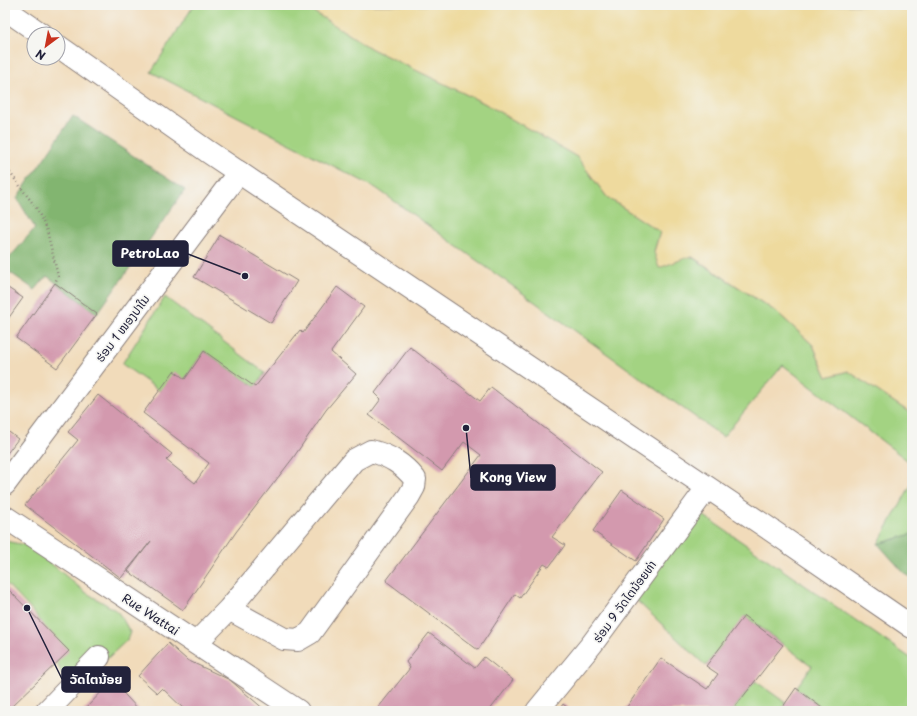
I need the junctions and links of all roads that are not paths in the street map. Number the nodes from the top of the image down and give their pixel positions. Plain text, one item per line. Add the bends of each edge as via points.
1 (5, 8) edge
2 (30, 26) edge
3 (66, 52) edge
4 (239, 172) junction
5 (5, 484) edge
6 (707, 488) junction
7 (5, 518) edge
8 (229, 609) junction
9 (912, 627) edge
10 (196, 643) junction
11 (99, 657) dead end
12 (47, 711) edge
13 (298, 711) edge
14 (537, 711) edge

1 - 2 street
3 - 4 street
4 - 5 street, ຮ່ອມ 1 ໜອງປາໃນ
4 - 6 street
6 - 9 street
6 - 14 street, ຮ່ອມ 9 ວັດໄຕນ້ອຍທ່າ via 592,644
7 - 10 street, Rue Wattai
8 - 8 street via 354,460 371,451 386,455 407,469 415,479 409,496 310,633 298,640 284,639
8 - 10 street
10 - 13 street, Rue Wattai
11 - 12 street

